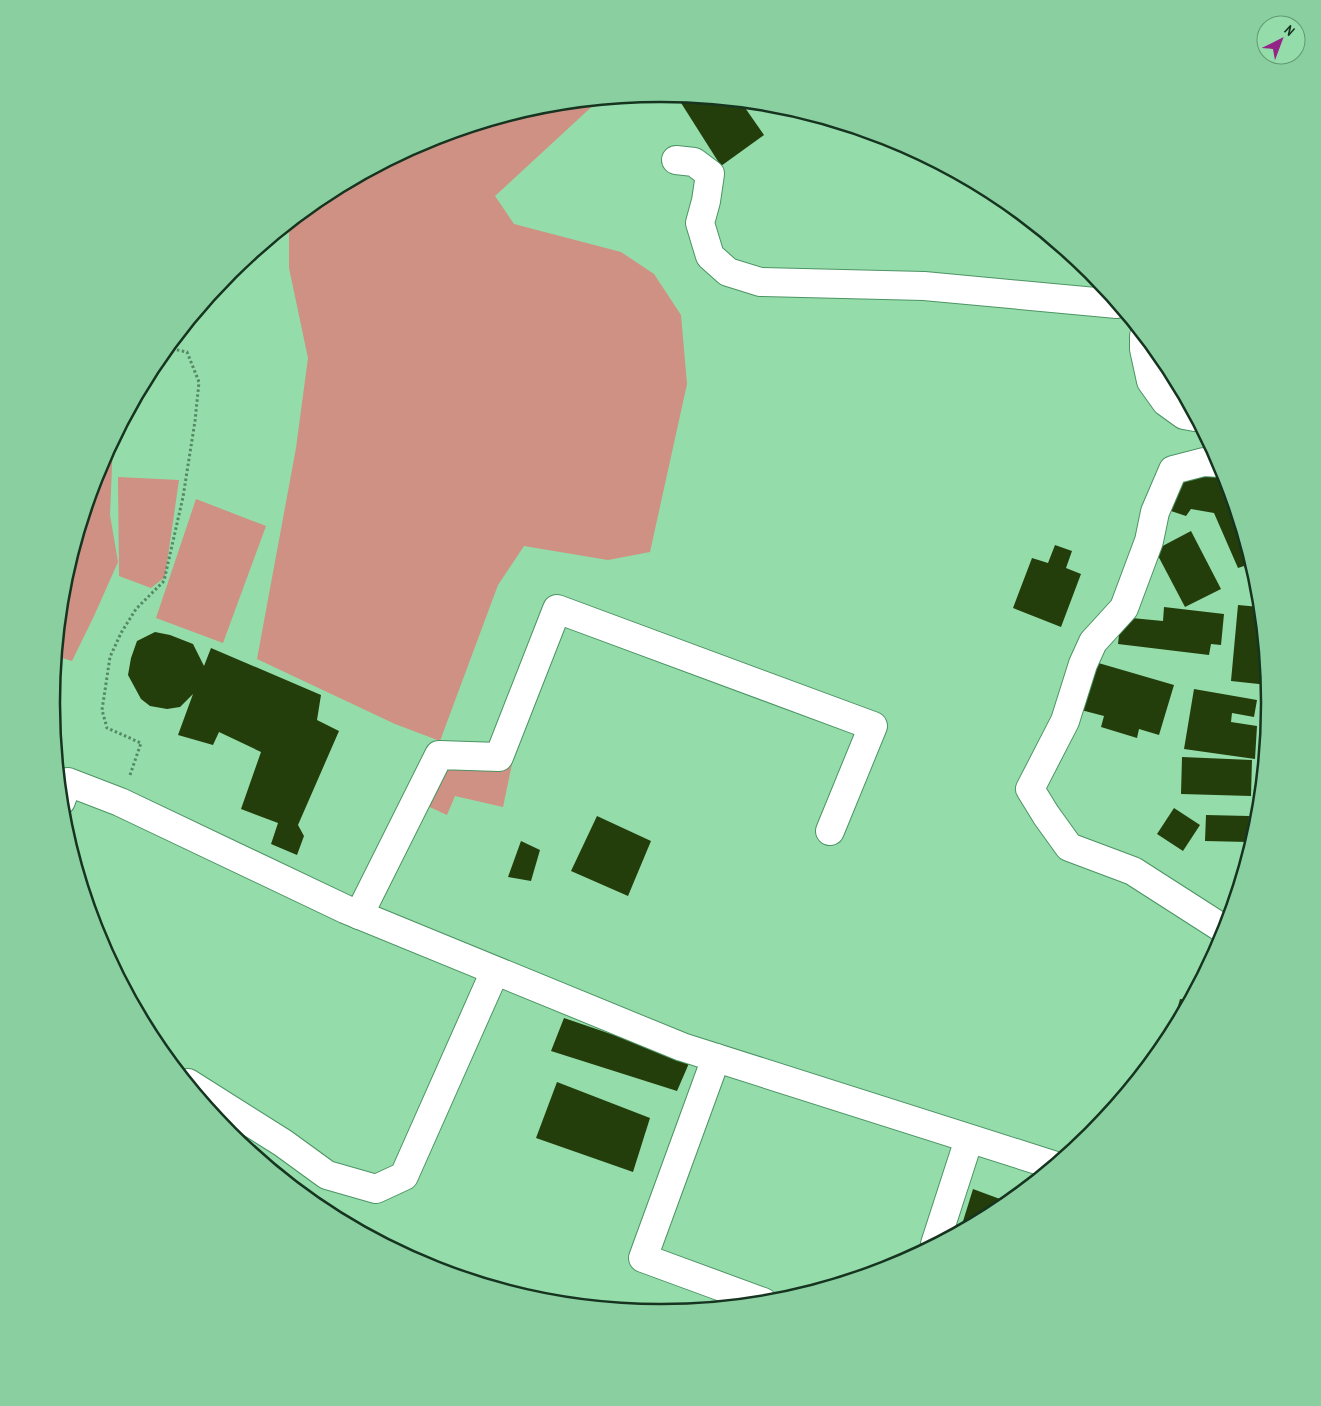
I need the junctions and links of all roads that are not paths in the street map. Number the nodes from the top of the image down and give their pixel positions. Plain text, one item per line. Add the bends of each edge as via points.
1 (676, 160) dead end
2 (1108, 303) edge
3 (1144, 347) edge
4 (1188, 416) edge
5 (1210, 462) edge
6 (66, 787) edge
7 (830, 831) dead end
8 (359, 915) junction
9 (1218, 925) edge
10 (495, 971) junction
11 (716, 1058) junction
12 (204, 1093) edge
13 (969, 1140) junction
14 (1045, 1163) edge
15 (938, 1236) edge
16 (748, 1297) edge

1 - 2 street via 694,162 710,174 700,224 710,256 728,272 760,282 924,286
3 - 4 street via 1151,381 1166,402
5 - 9 street via 1173,470 1154,512 1149,541 1124,608 1094,642 1083,664 1065,721 1030,789 1069,847 1133,871
6 - 8 street via 68,782 120,802
7 - 8 street via 873,726 558,609 499,757 439,755
8 - 10 street
10 - 11 street
10 - 12 street via 404,1176 376,1189 327,1176 283,1143
11 - 13 street
11 - 16 street via 643,1258
13 - 14 street
13 - 15 street

